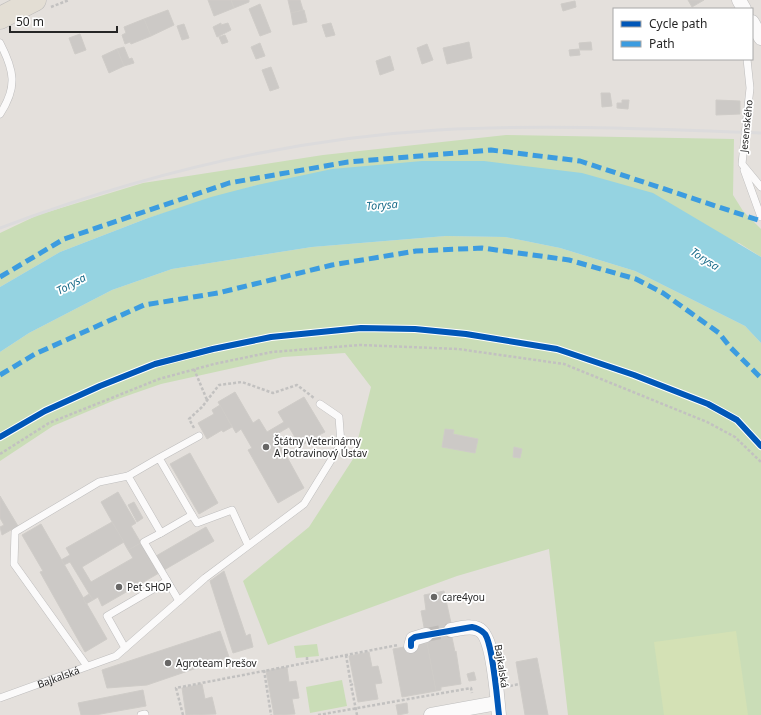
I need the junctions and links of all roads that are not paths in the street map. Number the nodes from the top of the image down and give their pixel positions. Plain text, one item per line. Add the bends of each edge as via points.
1 (35, 0) edge
2 (0, 18) edge
3 (753, 24) edge
4 (761, 38) edge
5 (0, 44) edge
6 (747, 60) edge
7 (0, 114) edge
8 (742, 164) junction
9 (761, 187) edge
10 (761, 217) edge
11 (320, 404) road end
12 (198, 436) road end
13 (159, 458) junction
14 (128, 476) junction
15 (192, 515) junction
16 (161, 533) junction
17 (248, 545) junction
18 (167, 581) junction
19 (179, 601) junction
20 (451, 630) tunnel mouth
21 (426, 635) tunnel mouth
22 (410, 644) road end
23 (125, 648) junction
24 (87, 666) junction
25 (0, 698) edge
26 (497, 703) edge
27 (431, 715) edge

1 - 2 main road
3 - 4 street
5 - 7 lane via 12,71 12,87
6 - 8 lane, Jesenského via 750,88
8 - 9 lane, Jesenského
8 - 10 lane
11 - 17 lane via 339,417 341,444 304,504
12 - 13 lane
13 - 14 lane
13 - 15 lane
14 - 16 lane
14 - 24 lane via 99,482 15,532 14,564
15 - 16 lane
15 - 17 lane via 197,523 232,510
16 - 18 lane via 144,542
17 - 19 lane
18 - 19 lane
18 - 23 lane via 107,616
19 - 23 lane
20 - 26 street, Bajkalská via 472,627 480,629 486,636
21 - 22 street via 415,637
23 - 24 lane, Bajkalská via 116,656
24 - 25 lane, Bajkalská
26 - 27 street, Bajkalská

